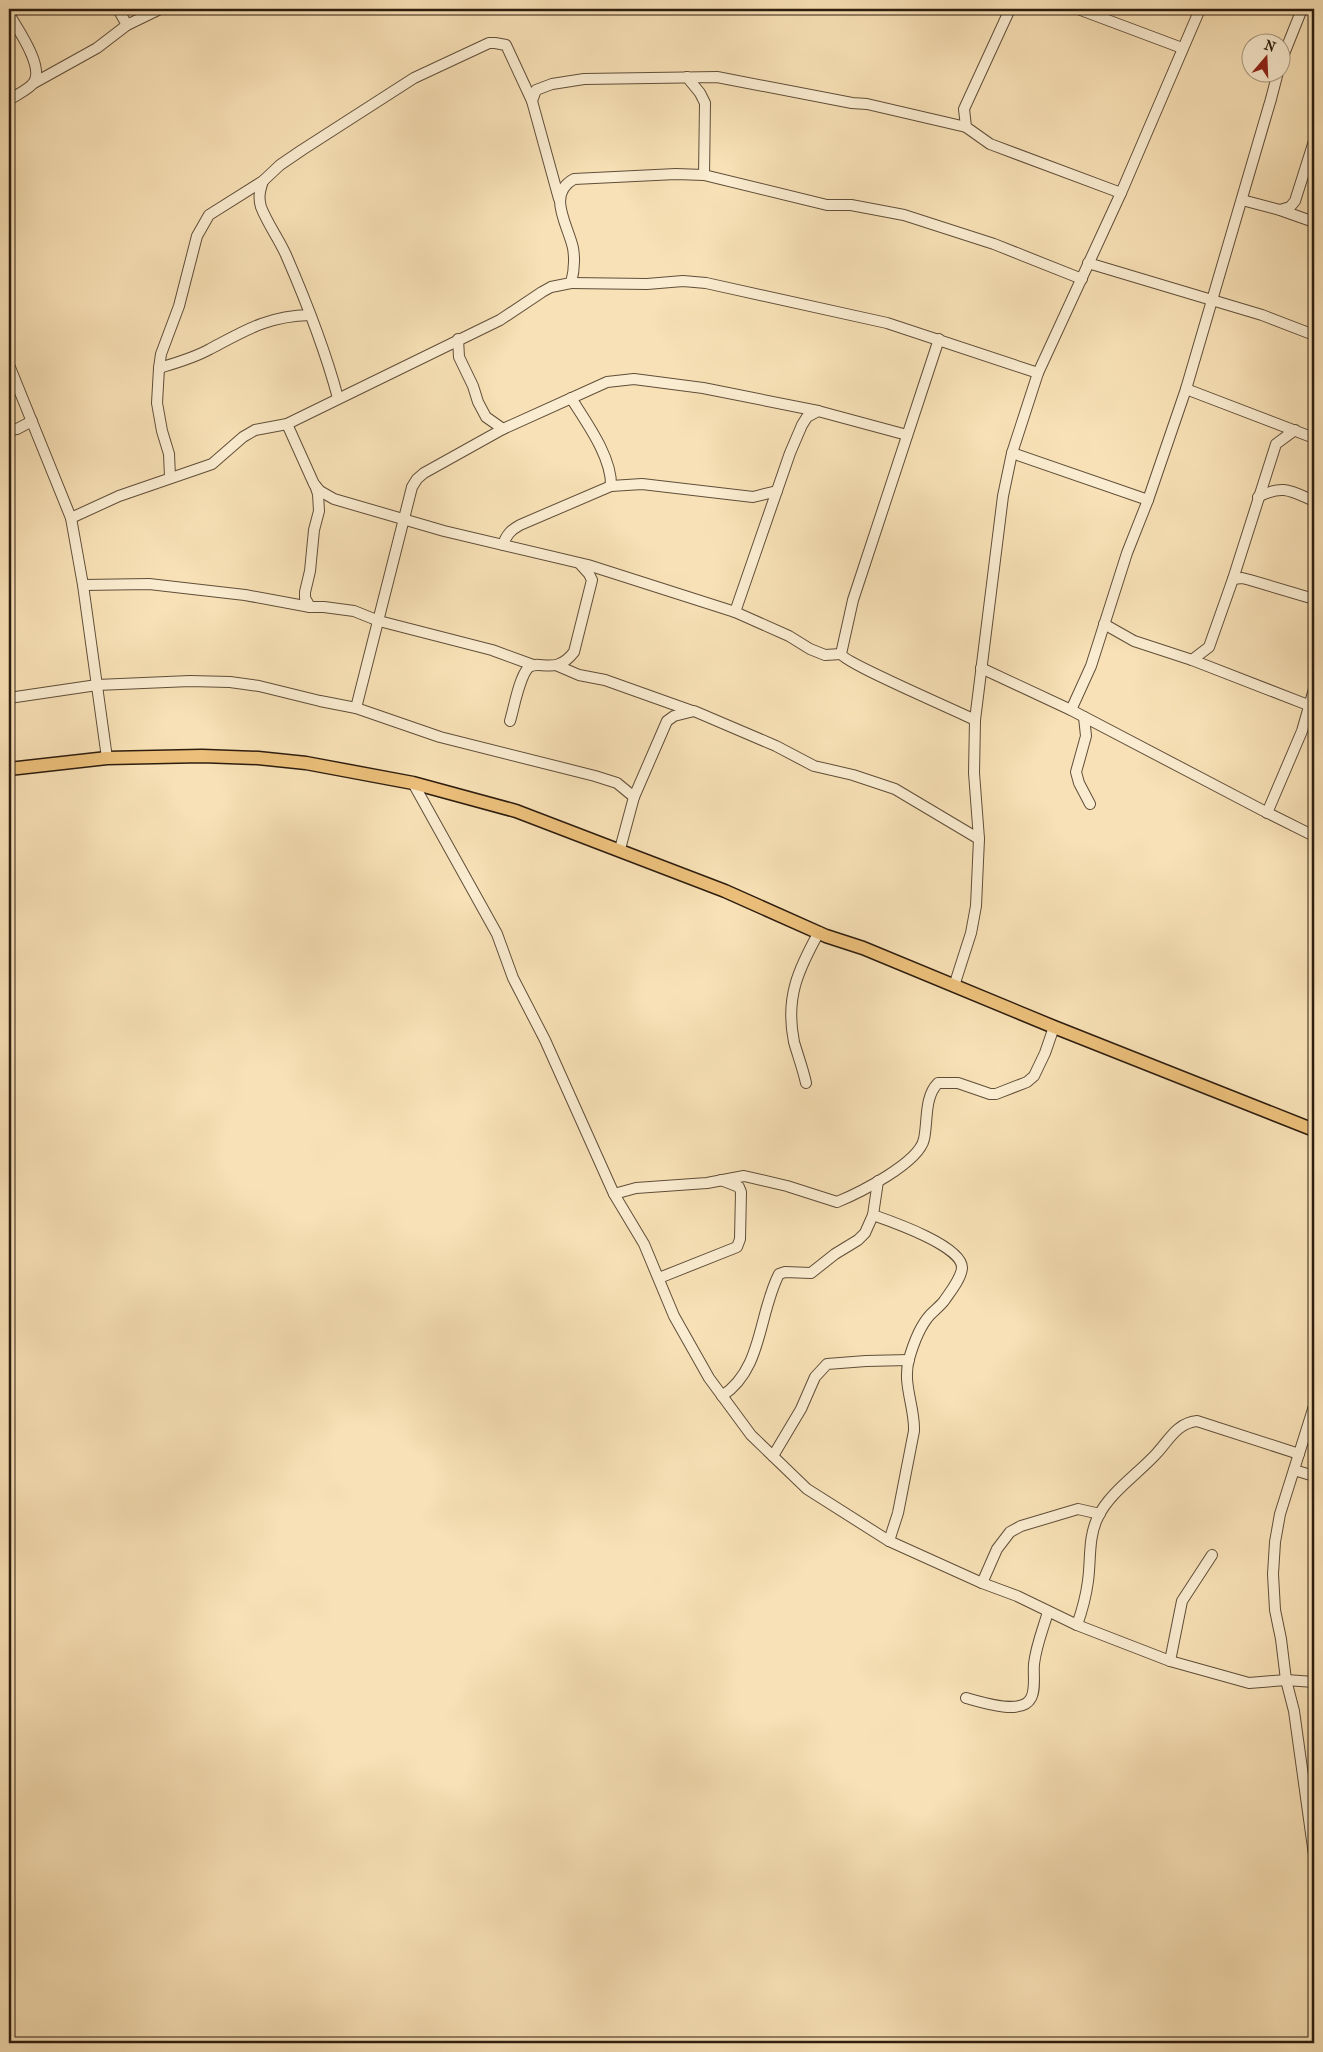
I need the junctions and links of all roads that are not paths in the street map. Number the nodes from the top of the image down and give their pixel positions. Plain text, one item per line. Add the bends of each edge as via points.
1 (118, 9) edge
2 (160, 9) edge
3 (1010, 9) edge
4 (1078, 9) edge
5 (1200, 9) edge
6 (1302, 9) edge
7 (9, 14) edge
8 (127, 25) junction
9 (1290, 39) edge
10 (1182, 48) junction
11 (687, 77) junction
12 (1275, 82) edge
13 (34, 83) junction
14 (9, 100) edge
15 (532, 101) junction
16 (966, 127) junction
17 (1314, 141) edge
18 (704, 175) junction
19 (263, 181) junction
20 (1121, 194) junction
21 (559, 199) junction
22 (1242, 200) junction
23 (1280, 210) junction
24 (1314, 222) edge
25 (1088, 263) junction
26 (1082, 280) junction
27 (571, 283) junction
28 (1213, 300) junction
29 (310, 315) junction
30 (1314, 334) edge
31 (458, 339) junction
32 (939, 339) junction
33 (441, 348) junction
34 (458, 357) junction
35 (9, 365) edge
36 (159, 368) junction
37 (1038, 373) junction
38 (1186, 389) junction
39 (338, 398) junction
40 (571, 398) junction
41 (818, 411) junction
42 (486, 417) junction
43 (1268, 420) junction
44 (32, 422) junction
45 (287, 424) junction
46 (504, 429) junction
47 (9, 430) edge
48 (1295, 430) junction
49 (907, 435) junction
50 (1314, 438) edge
51 (483, 440) junction
52 (1276, 444) junction
53 (1012, 453) junction
54 (170, 477) junction
55 (1265, 477) junction
56 (314, 484) junction
57 (611, 486) junction
58 (1279, 489) junction
59 (777, 491) junction
60 (1258, 497) junction
61 (334, 499) junction
62 (1148, 500) junction
63 (1314, 501) edge
64 (319, 511) junction
65 (71, 518) junction
66 (403, 520) junction
67 (503, 544) junction
68 (579, 564) junction
69 (1233, 579) junction
70 (83, 585) junction
71 (742, 593) junction
72 (1314, 600) edge
73 (310, 607) junction
74 (735, 612) junction
75 (746, 617) junction
76 (379, 620) junction
77 (1104, 624) junction
78 (1209, 647) junction
79 (841, 654) junction
80 (1192, 660) junction
81 (533, 665) junction
82 (558, 666) junction
83 (981, 668) junction
84 (1210, 668) junction
85 (97, 686) junction
86 (1314, 689) edge
87 (9, 698) edge
88 (1308, 706) junction
89 (356, 708) junction
90 (1071, 710) junction
91 (694, 711) junction
92 (1084, 717) junction
93 (975, 720) junction
94 (510, 721) dead end
95 (107, 758) junction
96 (9, 769) edge
97 (413, 783) junction
98 (634, 796) junction
99 (1090, 804) dead end
100 (1267, 813) junction
101 (1314, 836) edge
102 (978, 839) junction
103 (620, 849) junction
104 (819, 932) junction
105 (954, 986) junction
106 (1054, 1027) junction
107 (806, 1083) dead end
108 (1314, 1130) edge
109 (720, 1180) junction
110 (878, 1181) junction
111 (614, 1194) junction
112 (873, 1215) junction
113 (659, 1278) junction
114 (908, 1360) junction
115 (722, 1396) junction
116 (1314, 1406) edge
117 (1299, 1454) junction
118 (773, 1456) junction
119 (1294, 1470) junction
120 (1314, 1476) edge
121 (1100, 1514) junction
122 (890, 1541) junction
123 (1212, 1555) dead end
124 (982, 1583) junction
125 (1048, 1612) junction
126 (1077, 1625) junction
127 (1170, 1662) junction
128 (1286, 1680) junction
129 (1314, 1682) edge
130 (966, 1698) dead end
131 (1314, 1855) edge
132 (9, 2039) edge
133 (10, 2043) edge

1 - 8 street
2 - 8 street
3 - 16 street via 964,108
4 - 10 street
5 - 10 street
6 - 9 street
7 - 13 street via 31,53 36,68
8 - 13 street via 97,48
10 - 20 street
11 - 15 street via 584,79 536,90
11 - 16 street via 717,78 867,104
11 - 18 street via 705,103
12 - 22 street
13 - 14 street
15 - 19 street via 506,45 489,43 414,78 280,165
15 - 21 street
16 - 20 street via 990,144
17 - 23 street via 1294,202
18 - 21 street via 574,179 566,184
18 - 26 street via 827,205 851,205 904,215 994,244
19 - 29 street via 259,192 262,208 282,246
19 - 36 street via 209,215 200,230
20 - 25 street
21 - 27 street via 573,250
22 - 23 street
22 - 28 street
23 - 24 street
25 - 26 street
25 - 28 street
26 - 37 street
27 - 31 street via 547,290 500,320
27 - 32 street via 647,284 684,280 706,283 887,323
28 - 30 street
28 - 38 street
29 - 36 street via 261,323 209,350
29 - 39 street
31 - 33 street
31 - 34 street
32 - 37 street
32 - 49 street
33 - 34 street
33 - 39 street
34 - 42 street
35 - 44 street
36 - 54 street via 157,403 169,454
37 - 53 street
38 - 43 street
38 - 62 street
39 - 45 street
40 - 41 street via 607,382 634,379 703,388
40 - 46 street
40 - 57 street via 597,441 609,469
41 - 49 street
41 - 59 street via 802,425
42 - 46 street
42 - 51 street
43 - 48 street
43 - 52 street
44 - 47 street
44 - 65 street
45 - 54 street via 255,430 212,464
45 - 56 street
46 - 51 street
48 - 50 street
48 - 52 street
49 - 79 street via 853,600
51 - 66 street via 417,479
52 - 55 street
53 - 62 street
53 - 83 street via 1003,496
54 - 65 street
55 - 58 street
55 - 60 street
56 - 61 street
56 - 64 street
57 - 59 street via 642,484 753,497
57 - 67 street via 520,525 511,530
58 - 60 street
58 - 63 street via 1288,489
59 - 71 street
60 - 69 street
61 - 64 street
61 - 66 street
62 - 77 street
64 - 73 street via 305,592
65 - 70 street
66 - 67 street
66 - 76 street
67 - 68 street
68 - 74 street
68 - 82 street via 592,580 590,591 574,652
69 - 72 street via 1250,580
69 - 78 street
70 - 73 street via 150,584 245,595
70 - 85 street
71 - 74 street
71 - 75 street
73 - 76 street via 354,612
74 - 75 street
75 - 79 street via 825,655
76 - 81 street via 492,650
76 - 89 street
77 - 80 street via 1134,642
77 - 90 street via 1091,666
78 - 80 street
78 - 84 street
79 - 93 street via 842,658 863,669
80 - 84 street
81 - 82 street
81 - 94 street via 525,673
82 - 91 street
83 - 90 street
83 - 93 street
84 - 88 street
85 - 87 street
85 - 89 street via 230,682
85 - 95 street
86 - 88 street
88 - 100 street via 1302,732
89 - 98 street via 440,737 595,776 617,783
90 - 92 street
91 - 98 street via 667,721
91 - 102 street via 814,766 895,789
92 - 99 street via 1086,736 1076,772 1078,783
92 - 100 street
93 - 102 street
95 - 96 main road
95 - 97 main road via 258,758
97 - 103 main road via 516,811
97 - 111 street via 497,934 513,978 546,1040
98 - 103 street
100 - 101 street
102 - 105 street via 976,906
103 - 104 main road
104 - 105 main road
104 - 107 street via 796,977 792,1011 795,1043
105 - 106 main road
106 - 108 main road
106 - 110 street via 1034,1076 1027,1082 996,1094 958,1083 938,1083 930,1097 924,1142 913,1157
109 - 110 street via 744,1176 837,1202
109 - 111 street via 636,1188
109 - 113 street via 739,1187 741,1192 737,1248
110 - 112 street
111 - 113 street via 644,1244
112 - 114 street via 933,1240 961,1262 958,1281 929,1316
112 - 115 street via 858,1240 811,1273 779,1274 750,1363 732,1390
113 - 115 street via 674,1316
114 - 118 street via 827,1364 815,1377 801,1409
114 - 122 street via 907,1389 914,1431
115 - 118 street via 751,1435
116 - 117 street
117 - 119 street
117 - 121 street via 1197,1421 1191,1422 1177,1429 1110,1499
118 - 122 street via 807,1488
119 - 120 street
119 - 128 street via 1274,1542 1275,1610
121 - 124 street via 1078,1509 1010,1532 997,1549
121 - 126 street via 1092,1536 1088,1580
122 - 124 street
123 - 127 street via 1182,1601
124 - 125 street
125 - 126 street
125 - 130 street via 1035,1658 1031,1700 1008,1708
126 - 127 street
127 - 128 street via 1249,1683
128 - 129 street
128 - 131 street via 1294,1711
132 - 133 street

